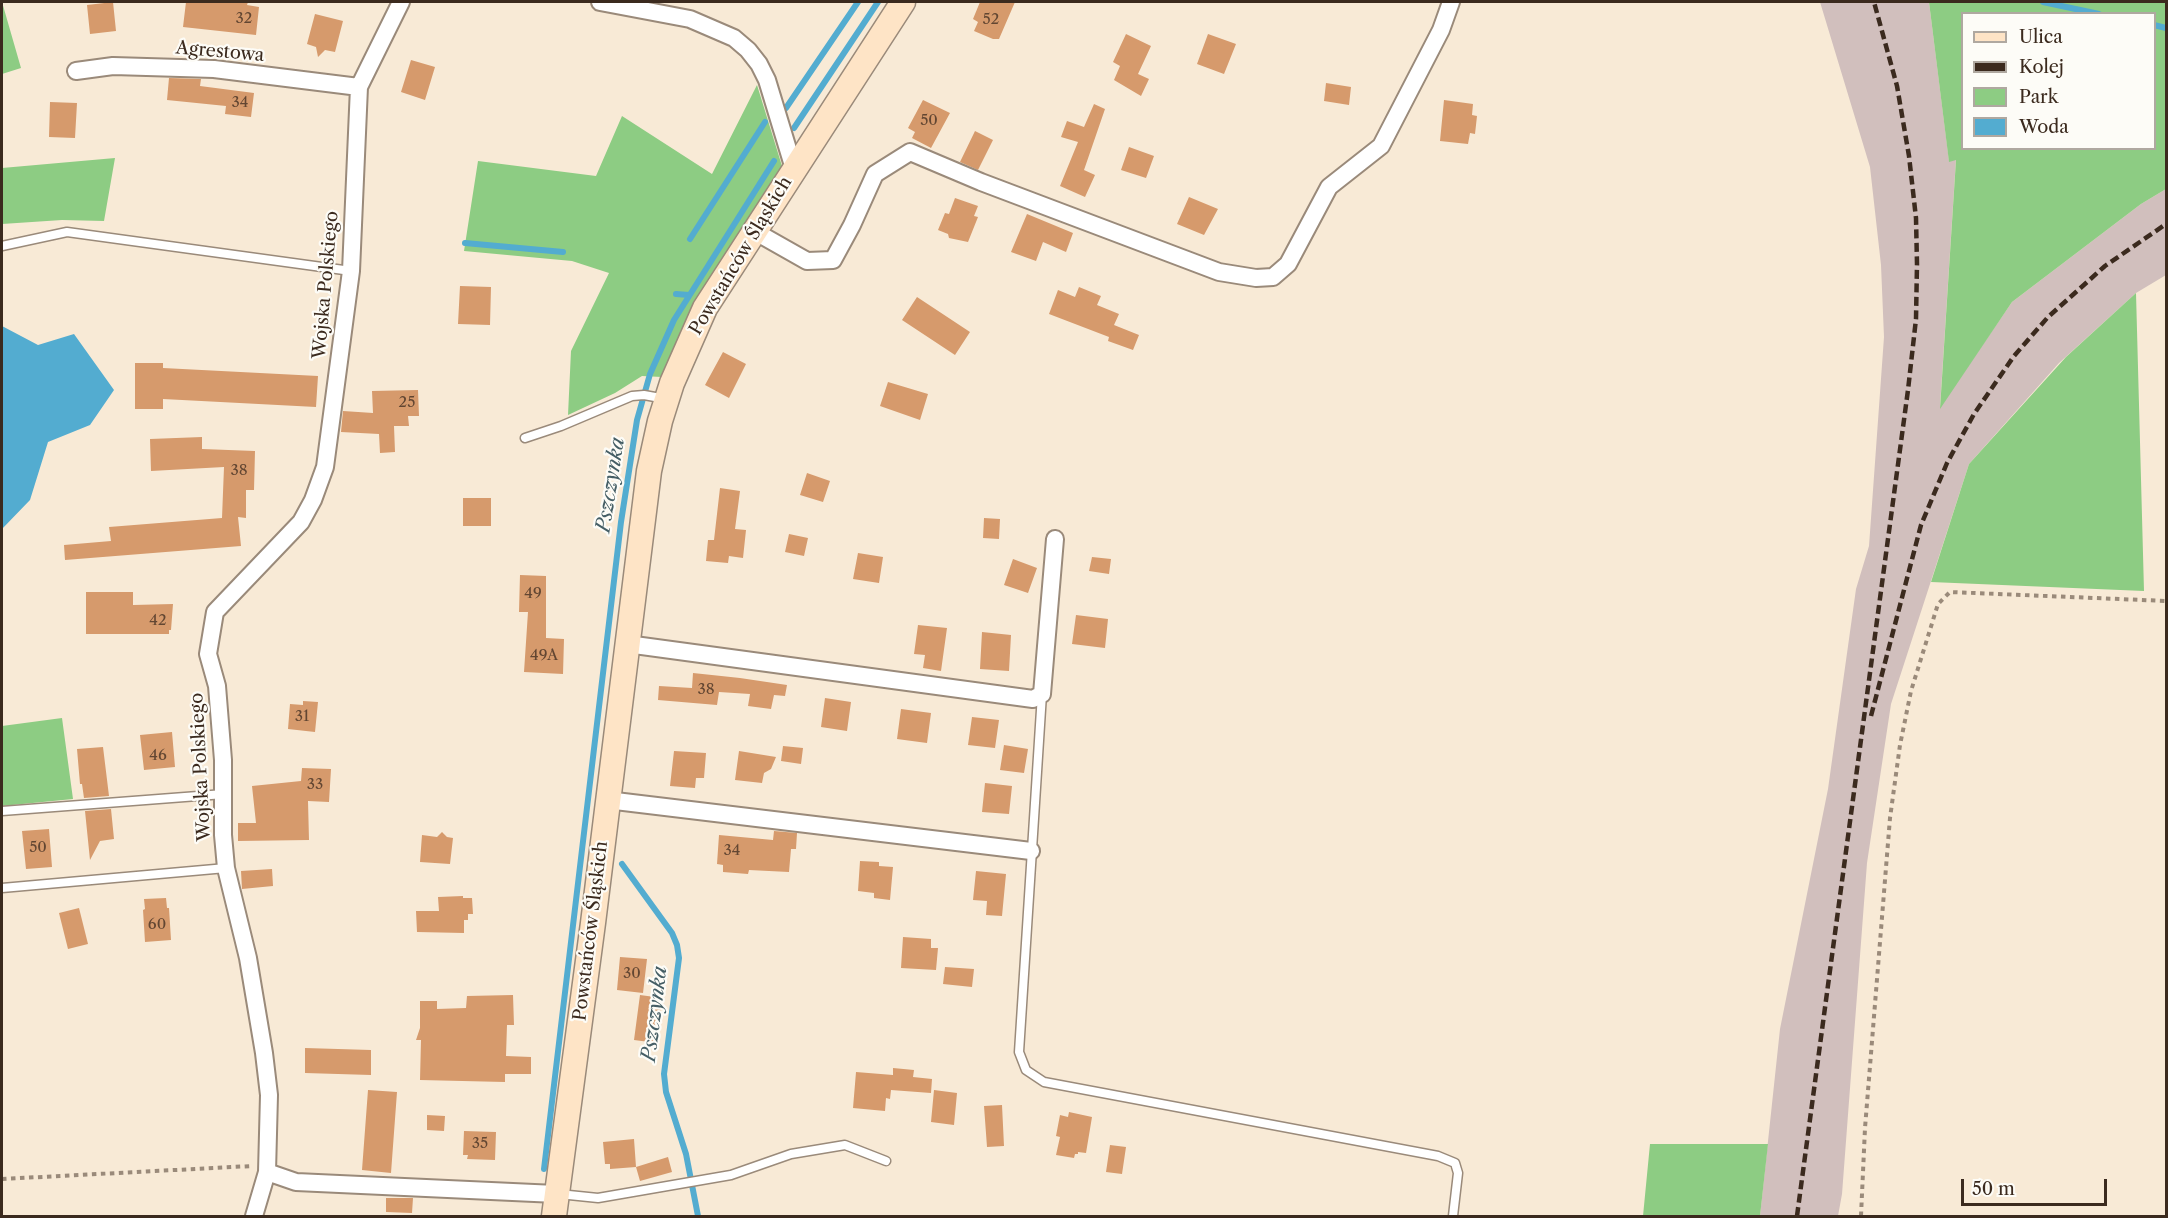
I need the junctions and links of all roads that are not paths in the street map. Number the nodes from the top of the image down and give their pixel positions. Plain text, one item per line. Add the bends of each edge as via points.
1 (397, 2) edge
2 (600, 2) edge
3 (903, 2) edge
4 (1451, 2) edge
5 (76, 71) dead end
6 (359, 87) junction
7 (794, 169) junction
8 (754, 231) junction
9 (2, 246) edge
10 (351, 271) junction
11 (667, 400) junction
12 (525, 438) dead end
13 (1055, 539) dead end
14 (627, 644) junction
15 (1042, 694) junction
16 (224, 794) junction
17 (607, 800) junction
18 (2, 812) edge
19 (1031, 851) junction
20 (226, 868) junction
21 (2, 888) edge
22 (886, 1161) dead end
23 (267, 1172) junction
24 (555, 1205) edge
25 (254, 1216) edge
26 (1453, 1216) edge

1 - 6 street, Wojska Polskiego
2 - 7 street via 690,19 734,38 748,50 767,80
3 - 7 street, Powstańców Śląskich
4 - 8 street via 1441,30 1381,146 1329,187 1288,264 1273,278 1219,272 910,152 875,174 833,260 807,261
5 - 6 street, Agrestowa via 113,66 214,69
6 - 10 street, Wojska Polskiego
7 - 8 street, Powstańców Śląskich
8 - 11 street, Powstańców Śląskich via 705,308
9 - 10 lane via 67,232
10 - 16 street, Wojska Polskiego via 325,467 313,500 301,522 215,612 212,623 208,654 217,686
11 - 12 lane via 632,396
11 - 14 street, Powstańców Śląskich via 649,471
13 - 15 street
14 - 15 street via 1033,699
14 - 17 street, Powstańców Śląskich
15 - 19 lane
16 - 18 lane
16 - 20 street, Wojska Polskiego
17 - 19 street
17 - 24 street, Powstańców Śląskich
19 - 26 lane via 1020,1052 1022,1064 1034,1077 1438,1156 1455,1163 1458,1173
20 - 21 lane
20 - 23 street, Wojska Polskiego via 248,958 264,1053 269,1095
22 - 24 lane via 845,1145 791,1154 731,1174
23 - 24 street via 296,1182
23 - 25 street, Wojska Polskiego

